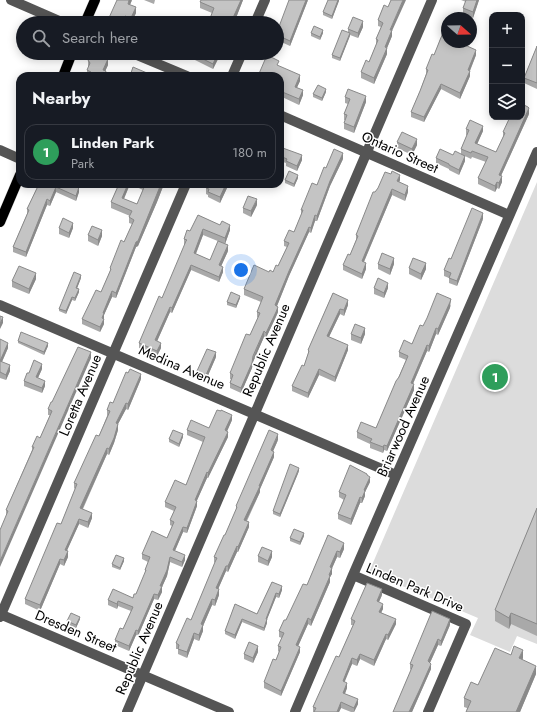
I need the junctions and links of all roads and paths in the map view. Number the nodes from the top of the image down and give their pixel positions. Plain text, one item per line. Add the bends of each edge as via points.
1 (11, 0) edge
2 (95, 0) edge
3 (265, 0) edge
4 (432, 0) edge
5 (48, 16) edge
6 (88, 16) edge
7 (258, 16) edge
8 (69, 60) edge
9 (149, 60) edge
10 (239, 60) edge
11 (64, 72) edge
12 (177, 72) edge
13 (234, 72) edge
14 (284, 118) edge
15 (0, 150) edge
16 (366, 152) junction
17 (537, 152) edge
18 (16, 157) edge
19 (16, 184) edge
20 (184, 188) edge
21 (509, 215) junction
22 (0, 222) edge
23 (0, 305) edge
24 (113, 353) junction
25 (254, 413) junction
26 (396, 475) junction
27 (353, 575) junction
28 (0, 615) edge
29 (143, 675) junction
30 (127, 712) edge
31 (229, 712) edge
32 (295, 712) edge
33 (428, 712) edge

1 - 5 street
2 - 6 main road
3 - 7 street
4 - 16 street, Republic Avenue
8 - 11 main road
9 - 12 street
10 - 13 street
14 - 16 street, Ontario Street
15 - 18 street
16 - 21 street, Ontario Street
16 - 25 street, Republic Avenue
17 - 21 street, Briarwood Avenue
19 - 22 main road
20 - 24 street, Loretta Avenue
21 - 26 street, Briarwood Avenue
23 - 24 street, Medina Avenue
24 - 25 street, Medina Avenue
24 - 28 street, Loretta Avenue
25 - 26 street, Medina Avenue
25 - 29 street, Republic Avenue
26 - 27 street, Briarwood Avenue
27 - 32 street, Briarwood Avenue
27 - 33 street, Linden Park Drive via 466,624
28 - 29 street, Dresden Street
29 - 30 street, Republic Avenue
29 - 31 street, Dresden Street

